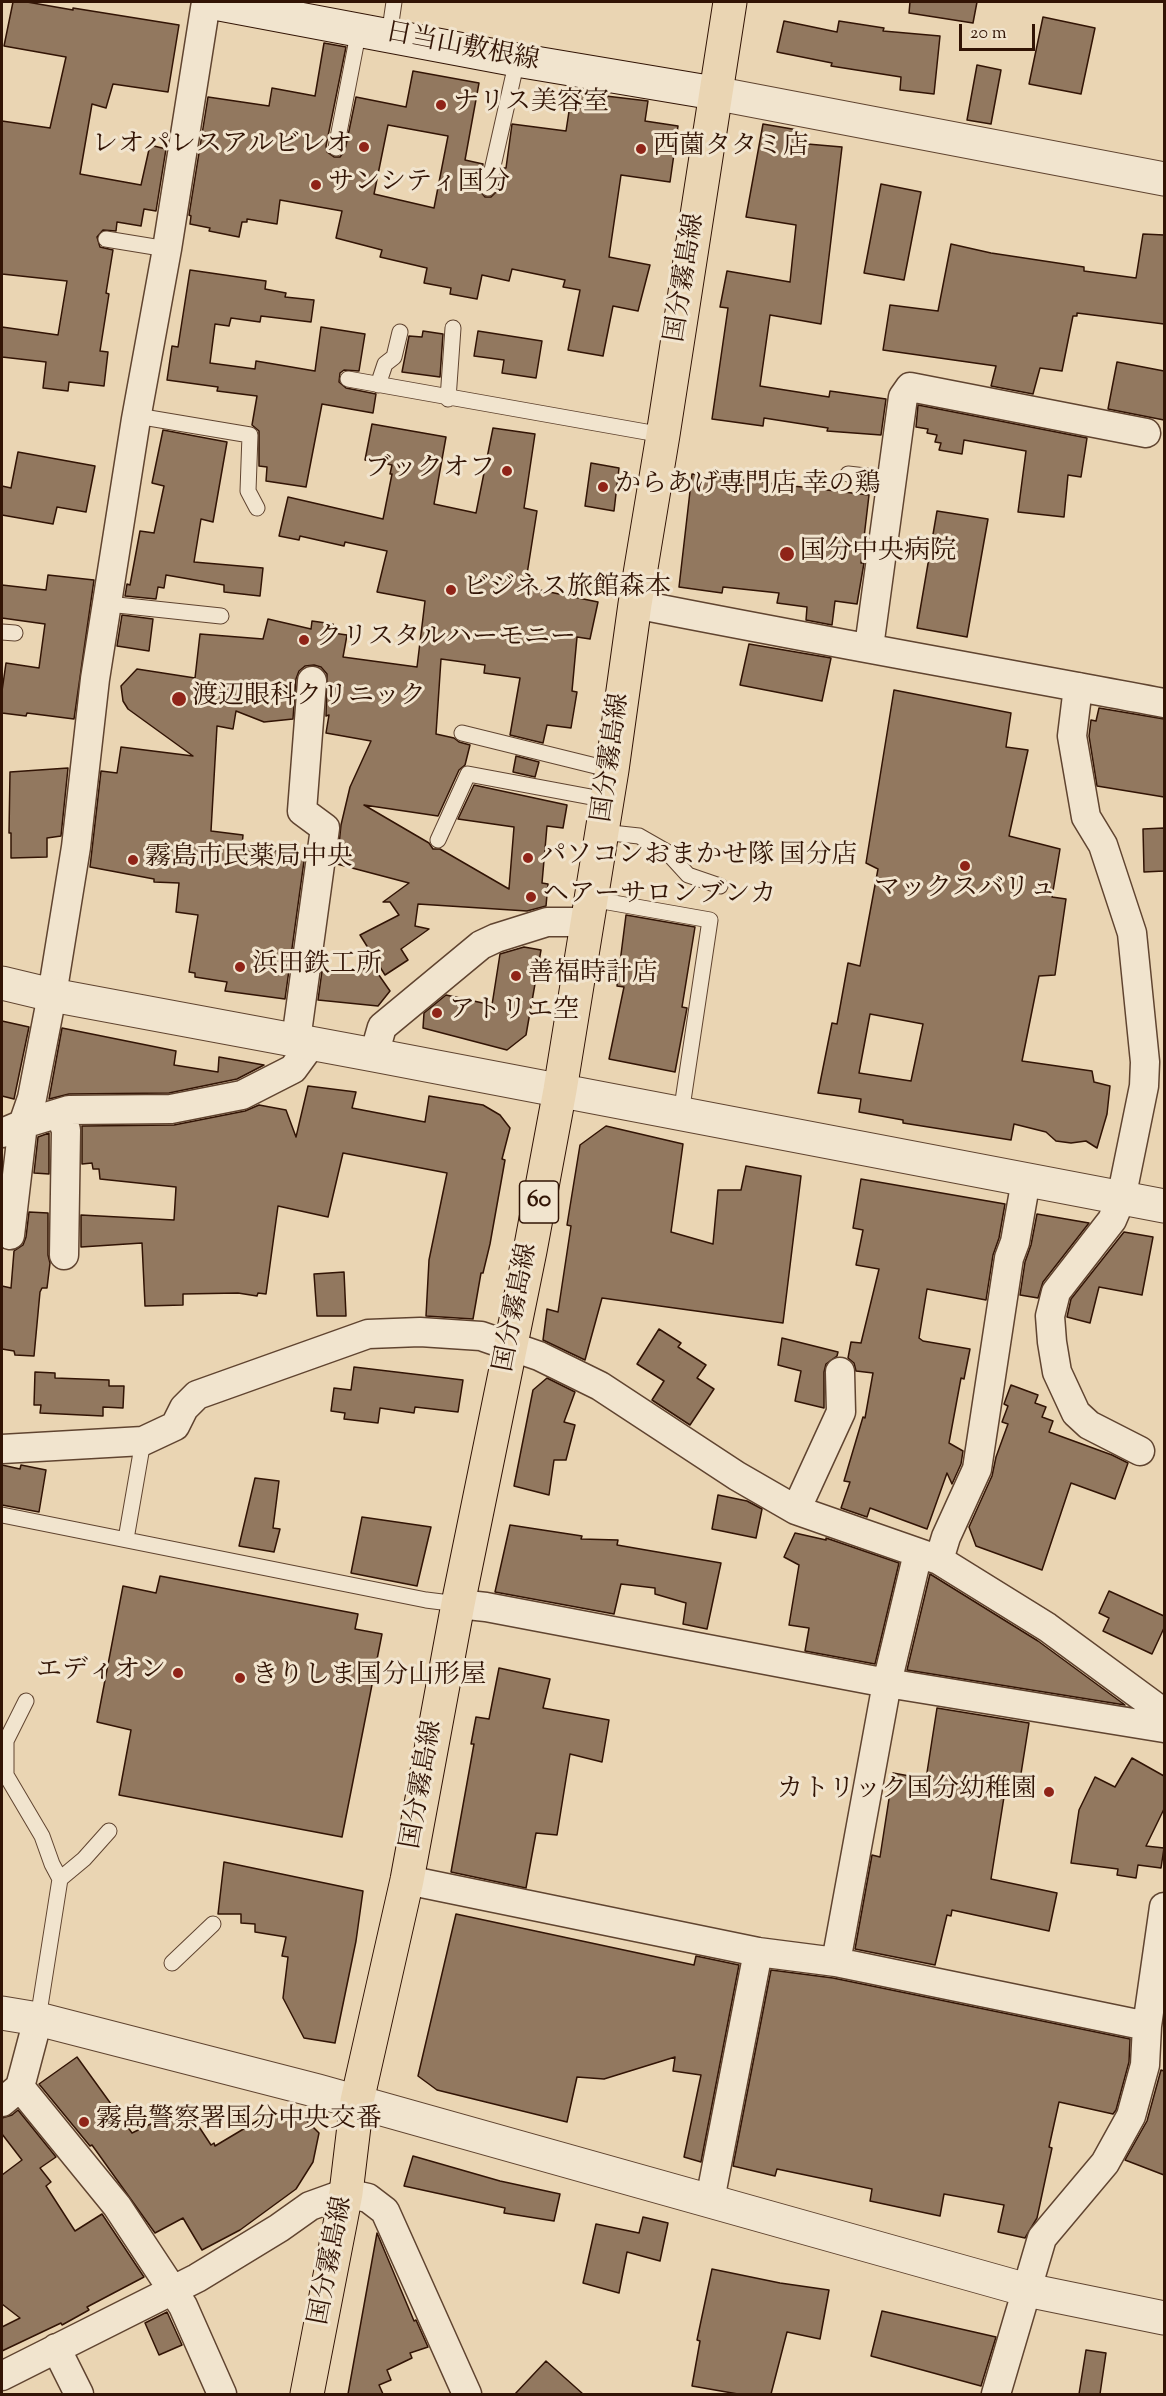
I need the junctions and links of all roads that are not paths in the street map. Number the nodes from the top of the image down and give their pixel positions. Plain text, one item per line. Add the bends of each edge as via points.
1 (208, 2) edge
2 (394, 2) edge
3 (730, 2) edge
4 (260, 6) edge
5 (374, 32) junction
6 (517, 60) junction
7 (714, 93) junction
8 (336, 148) dead end
9 (1164, 179) edge
10 (488, 188) dead end
11 (106, 238) dead end
12 (167, 249) junction
13 (453, 328) dead end
14 (400, 332) dead end
15 (348, 379) dead end
16 (378, 385) junction
17 (448, 399) junction
18 (137, 416) junction
19 (1146, 433) dead end
20 (663, 435) junction
21 (848, 474) dead end
22 (892, 479) junction
23 (257, 508) dead end
24 (108, 604) junction
25 (634, 604) junction
26 (221, 616) dead end
27 (869, 647) junction
28 (312, 681) dead end
29 (1078, 687) junction
30 (1164, 703) edge
31 (462, 733) dead end
32 (609, 785) junction
33 (602, 832) junction
34 (438, 840) dead end
35 (720, 886) dead end
36 (589, 911) junction
37 (2, 983) edge
38 (52, 995) junction
39 (304, 1041) junction
40 (374, 1055) junction
41 (560, 1090) junction
42 (59, 1113) junction
43 (681, 1114) junction
44 (12, 1129) edge
45 (1026, 1180) junction
46 (1121, 1198) junction
47 (1164, 1206) edge
48 (10, 1234) dead end
49 (64, 1255) dead end
50 (510, 1346) junction
51 (840, 1372) dead end
52 (143, 1441) junction
53 (2, 1449) edge
54 (1140, 1451) dead end
55 (796, 1510) junction
56 (2, 1515) edge
57 (126, 1539) junction
58 (929, 1556) junction
59 (458, 1604) junction
60 (887, 1683) junction
61 (26, 1701) dead end
62 (1164, 1713) edge
63 (1164, 1728) edge
64 (109, 1831) dead end
65 (60, 1879) junction
66 (407, 1880) junction
67 (1164, 1907) edge
68 (213, 1924) dead end
69 (758, 1952) junction
70 (836, 1962) junction
71 (172, 1963) dead end
72 (2, 2013) edge
73 (38, 2019) junction
74 (1147, 2026) junction
75 (11, 2094) edge
76 (357, 2101) junction
77 (346, 2193) junction
78 (710, 2200) junction
79 (172, 2289) junction
80 (1028, 2290) junction
81 (1164, 2318) edge
82 (56, 2348) junction
83 (2, 2376) edge
84 (79, 2394) edge
85 (222, 2394) edge
86 (307, 2394) edge
87 (466, 2394) edge
88 (996, 2394) edge

1 - 4 street, 日当山敷根線
1 - 12 street
2 - 5 lane
3 - 7 main road, 国分霧島線 / 60
4 - 5 street, 日当山敷根線
5 - 6 street, 日当山敷根線
5 - 8 lane
6 - 7 street, 日当山敷根線
6 - 10 lane
7 - 9 street, 日当山敷根線
7 - 20 main road, 国分霧島線 / 60
11 - 12 lane
12 - 18 street
13 - 17 lane
14 - 16 lane via 394,357 385,364
15 - 16 lane
16 - 17 lane
17 - 20 lane
18 - 23 lane via 250,435 248,491
18 - 24 street
19 - 22 street via 910,387 903,397
20 - 25 main road, 国分霧島線 / 60
21 - 22 lane
22 - 27 street
24 - 26 lane
24 - 38 street
25 - 27 street
25 - 32 main road, 国分霧島線 / 60
27 - 29 street
28 - 39 street via 302,811 325,828
29 - 30 street
29 - 46 street via 1072,736 1086,817 1103,845 1132,933 1144,1053 1144,1086
31 - 32 lane
32 - 33 main road, 国分霧島線 / 60
32 - 34 lane via 468,774
33 - 35 lane via 639,836 667,852 688,875
33 - 36 main road, 国分霧島線 / 60
36 - 40 street via 481,945 382,1027
36 - 41 main road, 国分霧島線 / 60
36 - 43 lane via 710,920
37 - 38 street
38 - 39 street
38 - 44 street via 32,1098
39 - 40 street
39 - 42 street via 293,1069 242,1095 171,1109
40 - 41 street
41 - 43 street
41 - 50 main road, 国分霧島線 / 60
42 - 44 street
42 - 49 street via 66,1130
43 - 45 street
44 - 48 street
45 - 46 street
45 - 58 street via 977,1469 946,1537
46 - 47 street
46 - 54 street via 1112,1220 1056,1292 1050,1316 1051,1333 1057,1372 1076,1413 1089,1425
50 - 52 street via 481,1335 368,1334 197,1395 184,1408 175,1426
50 - 55 street via 600,1386
50 - 59 main road, 国分霧島線 / 60
51 - 55 street via 841,1412
52 - 53 street
52 - 57 lane
55 - 58 street
56 - 57 lane
57 - 59 lane
58 - 60 street
58 - 62 street via 1047,1627
59 - 60 street
59 - 66 main road, 国分霧島線 / 60
60 - 63 street
60 - 70 street
61 - 65 lane via 6,1741 6,1775 42,1836
64 - 65 lane
65 - 73 lane
66 - 69 street
66 - 76 main road, 国分霧島線 / 60
67 - 74 street
68 - 71 lane
69 - 70 street
69 - 78 street
70 - 74 street
72 - 73 street
73 - 75 street
73 - 76 street
74 - 80 street via 1145,2065 1131,2116 1105,2163 1042,2238
75 - 79 street via 117,2206
76 - 77 main road, 国分霧島線 / 60
76 - 78 street
77 - 79 street via 310,2206 197,2278
77 - 86 main road, 国分霧島線 / 60
77 - 87 street via 368,2198 385,2211
78 - 80 street
79 - 82 street
79 - 85 street
80 - 81 street
80 - 88 street
82 - 83 street
82 - 84 street

